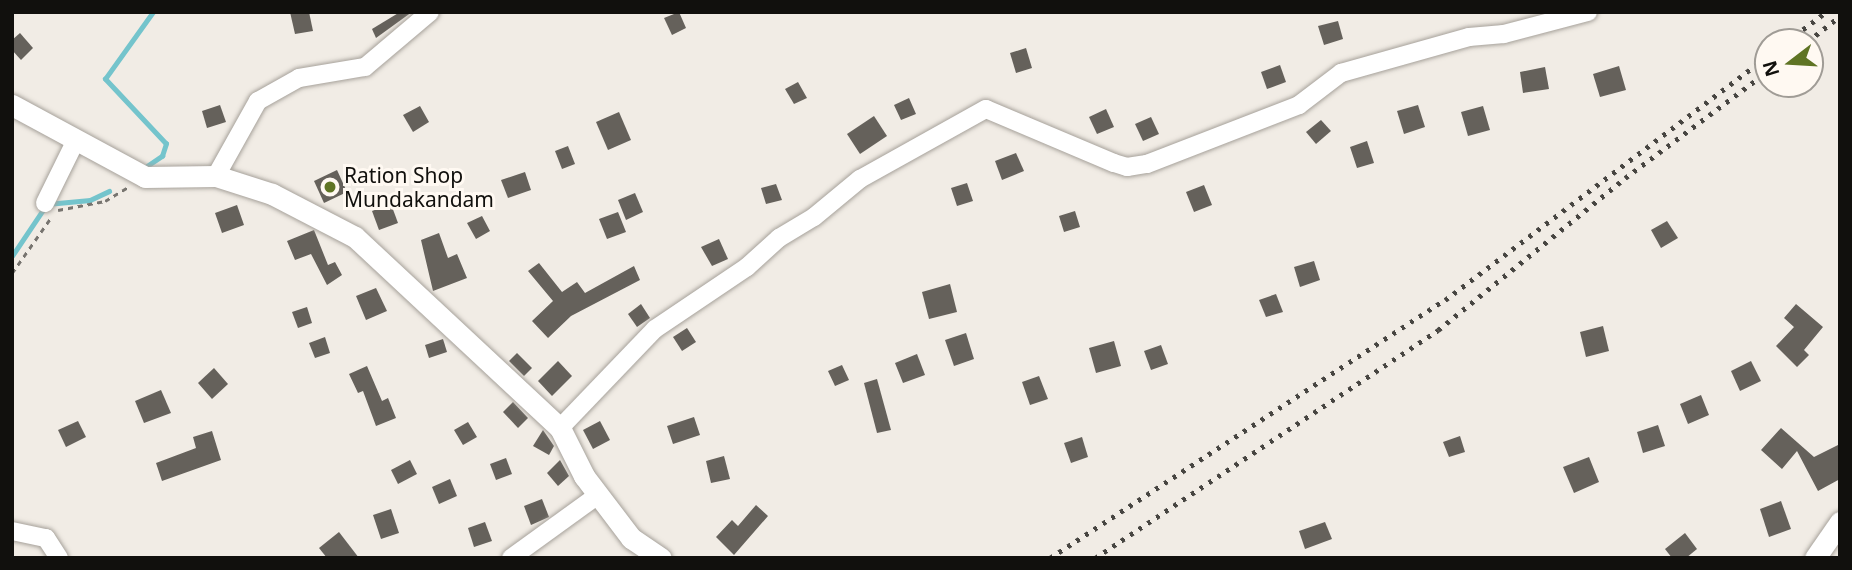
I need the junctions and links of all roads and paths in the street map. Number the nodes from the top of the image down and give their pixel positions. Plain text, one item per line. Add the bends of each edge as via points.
1 (430, 12) edge
2 (1588, 12) edge
3 (12, 105) edge
4 (75, 142) junction
5 (216, 176) junction
6 (145, 177) junction
7 (45, 203) dead end
8 (12, 273) edge
9 (560, 428) junction
10 (598, 495) junction
11 (1840, 522) edge
12 (12, 531) edge
13 (60, 558) edge
14 (511, 558) edge
15 (661, 558) edge
16 (1815, 558) edge

1 - 5 street via 365,67 299,78 258,101
2 - 9 street via 1504,34 1469,37 1341,72 1298,105 1147,164 1127,167 1114,163 986,109 860,179 747,267 655,329
3 - 4 street
4 - 6 street
4 - 7 street
5 - 6 street
5 - 9 street via 272,194 355,237
6 - 8 path via 105,201 53,211 44,231
9 - 10 street
10 - 14 street
10 - 15 street via 631,538
11 - 16 street
12 - 13 street via 46,538

